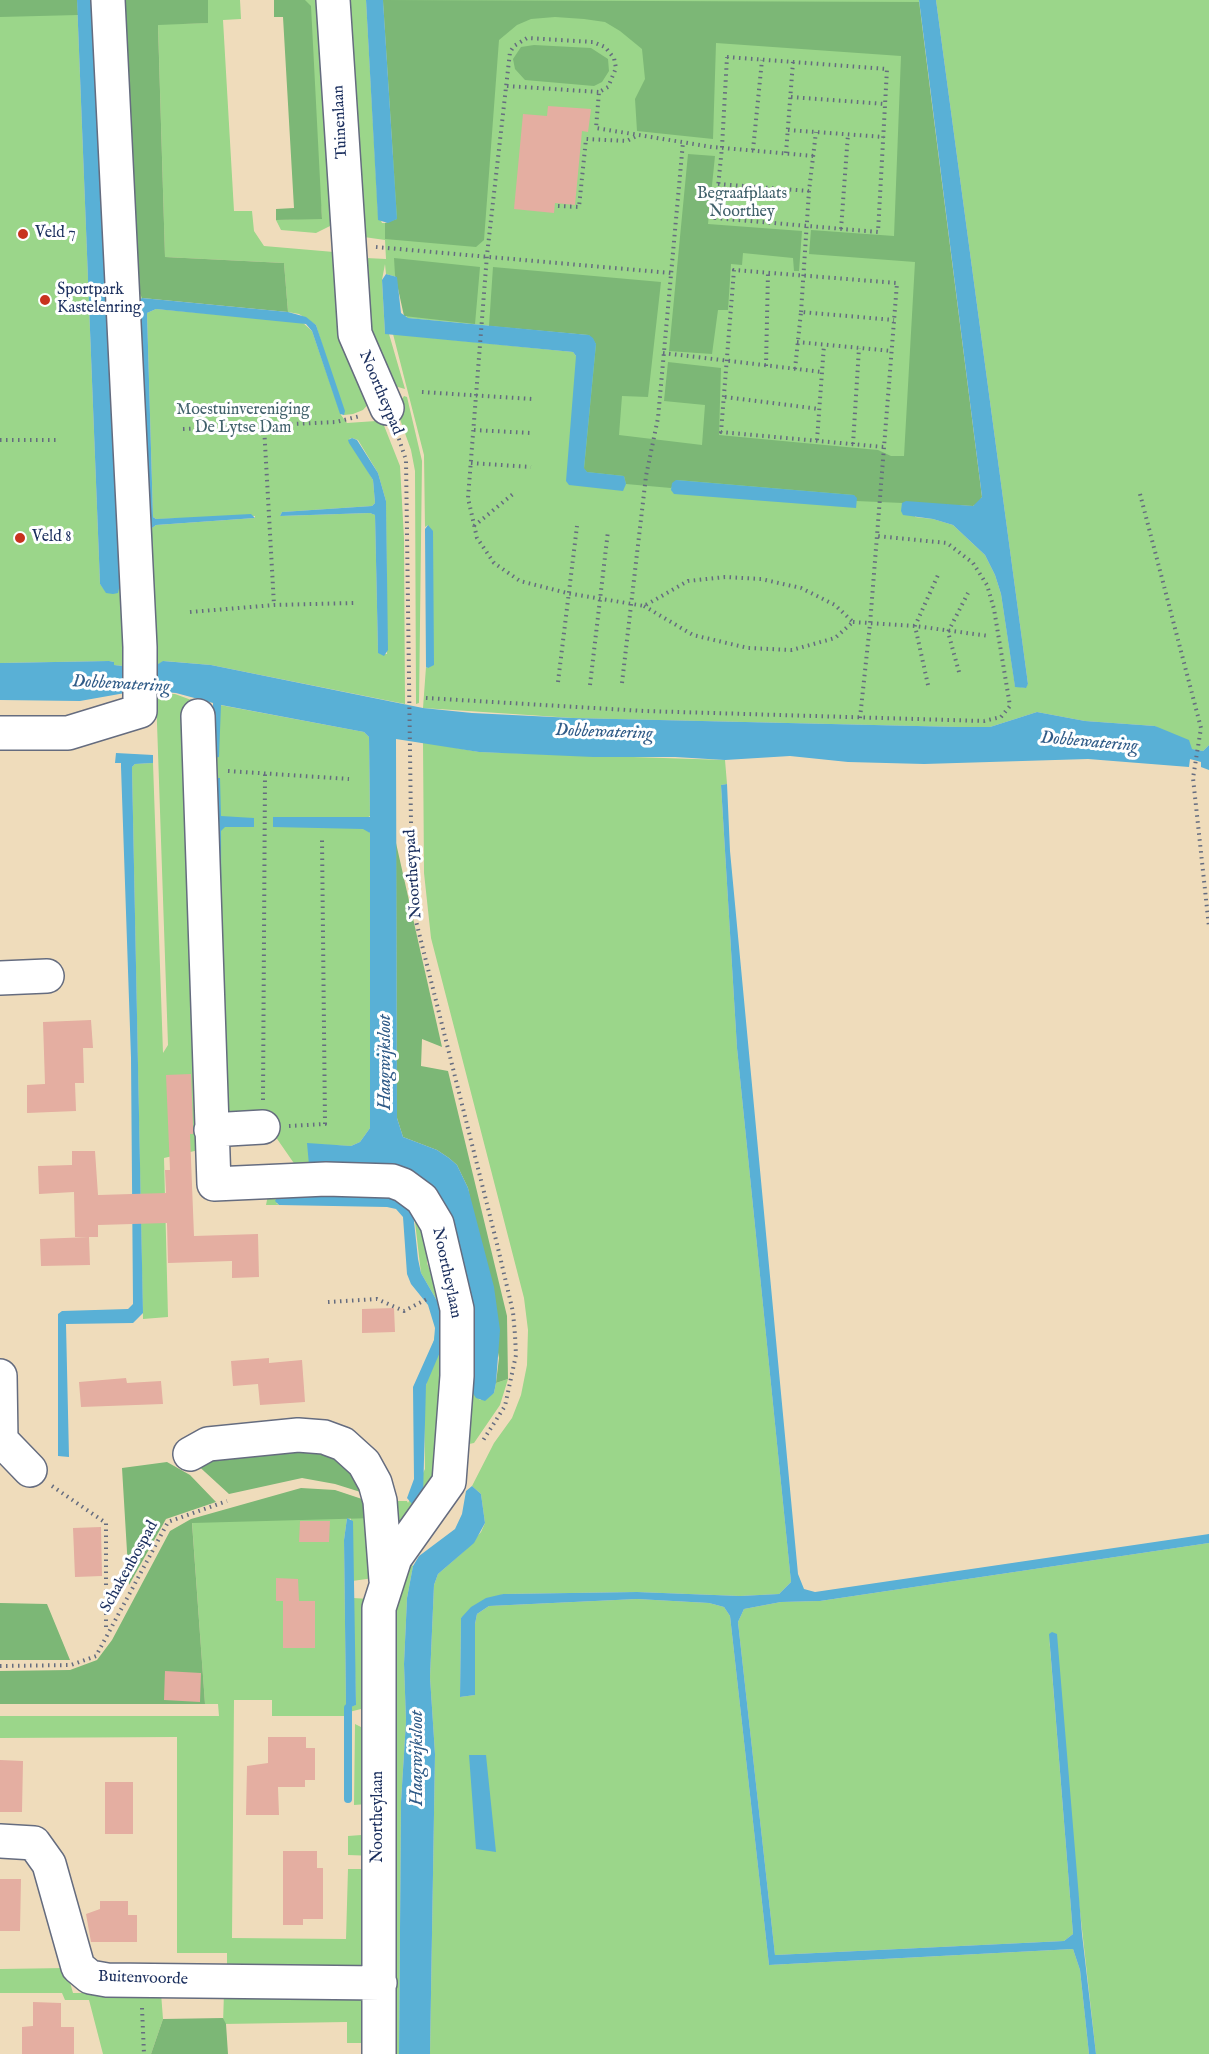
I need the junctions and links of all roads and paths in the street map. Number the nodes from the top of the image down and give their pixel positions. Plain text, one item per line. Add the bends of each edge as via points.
1 (108, 0) edge
2 (333, 0) edge
3 (762, 60) junction
4 (793, 62) junction
5 (507, 86) junction
6 (599, 92) junction
7 (791, 97) junction
8 (885, 104) junction
9 (788, 130) junction
10 (816, 132) junction
11 (848, 134) junction
12 (639, 135) junction
13 (884, 137) junction
14 (683, 142) junction
15 (722, 147) junction
16 (753, 150) junction
17 (786, 153) junction
18 (814, 156) junction
19 (718, 184) junction
20 (809, 191) junction
21 (558, 206) dead end
22 (807, 226) junction
23 (841, 229) junction
24 (348, 244) junction
25 (487, 255) junction
26 (768, 272) junction
27 (671, 273) junction
28 (804, 275) junction
29 (801, 312) junction
30 (894, 320) junction
31 (796, 342) junction
32 (824, 345) junction
33 (860, 348) junction
34 (891, 351) junction
35 (663, 353) junction
36 (728, 361) junction
37 (766, 366) junction
38 (795, 369) junction
39 (822, 372) junction
40 (422, 392) dead end
41 (477, 396) junction
42 (724, 397) junction
43 (532, 399) dead end
44 (387, 408) junction
45 (819, 409) junction
46 (264, 426) junction
47 (183, 429) dead end
48 (474, 430) junction
49 (531, 433) dead end
50 (0, 440) edge
51 (60, 440) dead end
52 (817, 440) junction
53 (853, 444) junction
54 (884, 447) junction
55 (471, 463) junction
56 (531, 467) dead end
57 (513, 494) dead end
58 (1140, 494) dead end
59 (474, 526) junction
60 (577, 526) dead end
61 (608, 531) dead end
62 (877, 536) junction
63 (938, 575) dead end
64 (567, 593) junction
65 (968, 593) dead end
66 (600, 598) junction
67 (354, 603) dead end
68 (633, 603) junction
69 (274, 605) junction
70 (644, 606) junction
71 (190, 612) dead end
72 (853, 622) junction
73 (870, 624) junction
74 (915, 626) junction
75 (948, 632) junction
76 (989, 636) dead end
77 (959, 672) dead end
78 (558, 682) dead end
79 (622, 683) dead end
80 (590, 685) dead end
81 (928, 685) dead end
82 (426, 698) dead end
83 (198, 716) dead end
84 (860, 718) junction
85 (0, 733) edge
86 (198, 769) junction
87 (265, 774) junction
88 (350, 779) dead end
89 (322, 839) dead end
90 (1209, 927) edge
91 (47, 976) dead end
92 (0, 978) edge
93 (263, 1127) junction
94 (211, 1130) junction
95 (328, 1302) dead end
96 (424, 1302) dead end
97 (0, 1376) edge
98 (1, 1440) edge
99 (477, 1448) dead end
100 (190, 1454) dead end
101 (30, 1470) joint
102 (227, 1502) dead end
103 (386, 1580) junction
104 (106, 1633) junction
105 (0, 1666) edge
106 (0, 1841) edge
107 (141, 1981) junction
108 (380, 1983) junction
109 (144, 2054) edge
110 (379, 2054) edge

1 - 85 street via 140,711 68,733
2 - 24 street, Tuinenlaan
3 - 4 path
3 - 15 path via 727,57
3 - 16 path
4 - 7 path
4 - 8 path via 887,69
5 - 6 path
5 - 6 path via 507,61 520,41 527,38 593,42 605,47 616,68 608,87
5 - 25 path
6 - 12 path via 596,128
7 - 8 path
7 - 9 path
8 - 13 path
9 - 10 path
9 - 17 path
10 - 11 path
10 - 18 path
11 - 13 path
11 - 23 path
12 - 14 path
12 - 21 path via 627,141 586,139 579,207
13 - 23 path via 878,232
14 - 15 path
14 - 27 path
15 - 16 path
15 - 19 path
16 - 17 path
17 - 18 path
18 - 20 path
19 - 20 path
19 - 22 path via 715,218
20 - 22 path
22 - 23 path
22 - 28 path
24 - 25 path
24 - 44 street, Noortheypad via 355,334
25 - 27 path
25 - 41 path
26 - 28 path
26 - 36 path via 734,270
26 - 37 path
27 - 35 path
28 - 29 path
28 - 30 path via 897,283
29 - 30 path
29 - 31 path
30 - 34 path
31 - 32 path
31 - 38 path
32 - 33 path
32 - 39 path
33 - 34 path
33 - 53 path
34 - 54 path
35 - 36 path
35 - 68 path
36 - 37 path
36 - 42 path
37 - 38 path
38 - 39 path
39 - 45 path
40 - 41 path
41 - 43 path
41 - 48 path
42 - 45 path
42 - 52 path via 722,432
44 - 46 path via 336,422
44 - 99 path, Noortheypad via 406,460 416,921 497,1244 515,1335 516,1354 506,1406
45 - 52 path
46 - 47 path
46 - 69 path
48 - 49 path
48 - 55 path
50 - 51 path
52 - 53 path
53 - 54 path
54 - 62 path
55 - 56 path
55 - 59 path via 468,498
57 - 59 path
58 - 90 path via 1202,728 1193,778
59 - 64 path via 477,538 494,563 520,581
60 - 64 path
61 - 66 path
62 - 73 path
62 - 84 path via 947,543 973,563 987,585 994,609 1010,706 1001,717 984,721
63 - 74 path
64 - 66 path
64 - 78 path
65 - 75 path
66 - 68 path
66 - 80 path
67 - 69 path
68 - 70 path
68 - 79 path
69 - 71 path
70 - 72 path via 693,635 748,648 792,650 836,638
70 - 72 path via 688,581 761,579 801,588 835,605
72 - 73 path
73 - 74 path
73 - 84 path
74 - 75 path
74 - 81 path
75 - 76 path
75 - 77 path
82 - 84 path
83 - 86 street
86 - 87 path
86 - 94 street
87 - 88 path
87 - 93 path
89 - 93 path via 325,1124
91 - 92 street
93 - 94 street
94 - 103 street, Noortheylaan via 214,1184 326,1179 392,1181 422,1199 437,1224 457,1309 459,1346 449,1482 395,1558
95 - 96 path via 378,1299 404,1311
97 - 98 street
98 - 101 street
100 - 103 street, Noortheylaan via 208,1444 298,1435 324,1437 343,1444 364,1463 375,1483
101 - 104 path via 106,1523
102 - 104 path, Schakenbospad via 168,1522
103 - 108 street, Noortheylaan via 379,1608
104 - 105 path, Schakenbospad via 96,1656 71,1665
106 - 107 street, Buitenvoorde via 34,1843 49,1864 78,1967 90,1977
107 - 108 street, Buitenvoorde
107 - 109 path
108 - 110 street, Noortheylaan

